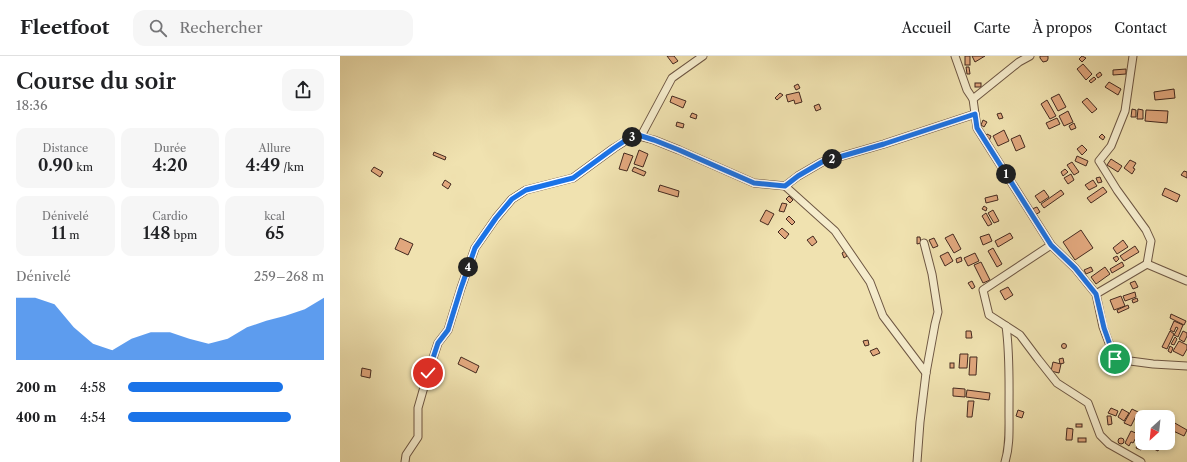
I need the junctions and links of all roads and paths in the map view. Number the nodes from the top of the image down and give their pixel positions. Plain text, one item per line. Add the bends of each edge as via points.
1 (703, 56) edge
2 (955, 56) edge
3 (1030, 56) edge
4 (1133, 56) edge
5 (973, 99) junction
6 (975, 114) junction
7 (641, 136) junction
8 (785, 186) junction
9 (924, 243) dead end
10 (1051, 245) junction
11 (1147, 264) junction
12 (1187, 281) edge
13 (1096, 294) junction
14 (1006, 326) junction
15 (1187, 366) edge
16 (926, 373) junction
17 (405, 462) edge
18 (917, 462) edge
19 (1005, 462) edge
20 (1141, 462) edge

1 - 7 street via 672,78
2 - 5 street via 967,90
3 - 5 street
4 - 11 street via 1125,111 1110,146 1099,161 1146,230 1151,241
5 - 6 street
6 - 8 street via 822,162
6 - 10 street via 977,128
7 - 8 street via 754,183
7 - 17 street via 635,134 573,178 526,190 512,199 496,218 475,248 448,330 438,343 418,408 418,437 406,455
8 - 16 street via 834,231 870,282 883,316
9 - 16 street via 938,312
10 - 13 street via 1075,268
10 - 14 street via 983,290 989,315
11 - 12 street
11 - 13 street
13 - 15 street via 1115,359
14 - 19 street via 1009,349 1009,397 1008,451
14 - 20 street via 1020,335 1057,383 1088,402 1100,435 1109,444
16 - 18 street

